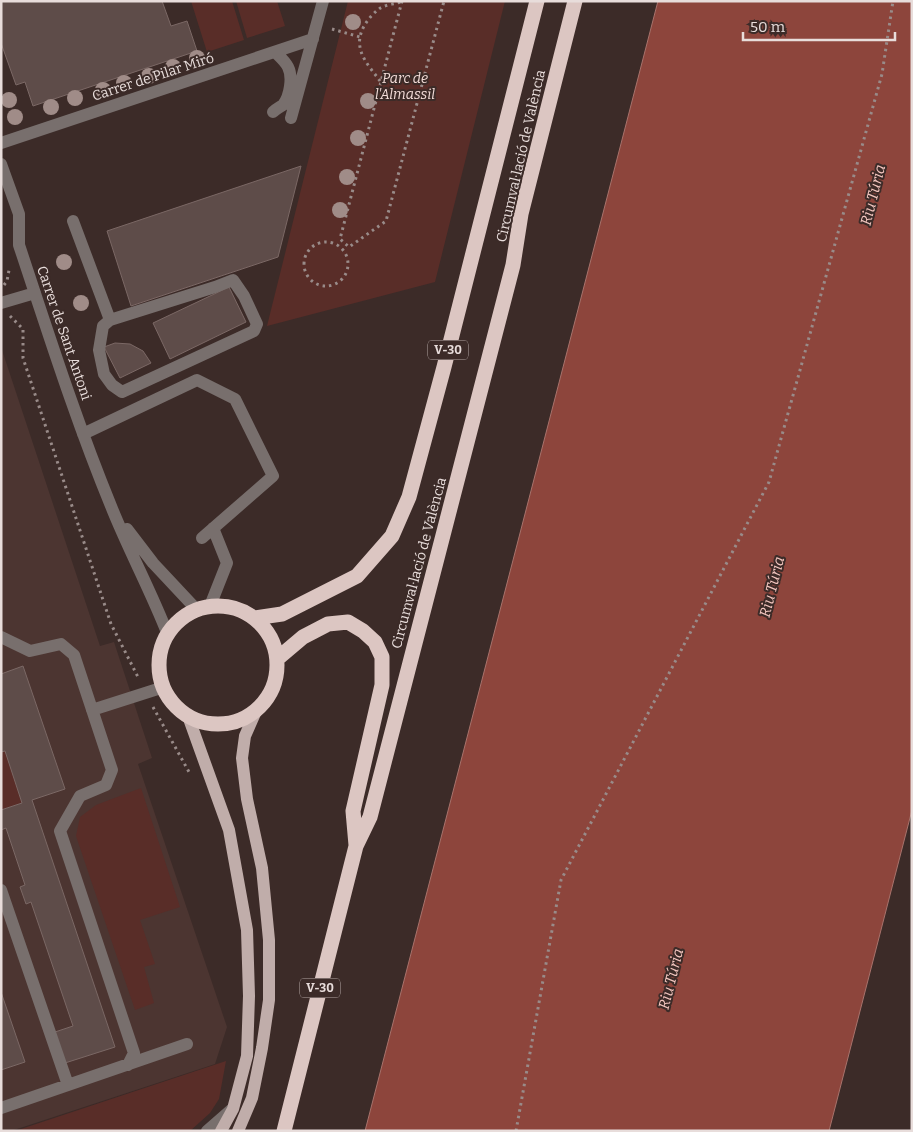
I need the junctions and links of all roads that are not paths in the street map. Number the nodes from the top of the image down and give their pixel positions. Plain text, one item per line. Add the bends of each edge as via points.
1 (323, 1) edge
2 (538, 1) edge
3 (575, 1) edge
4 (313, 39) junction
5 (275, 52) junction
6 (273, 112) dead end
7 (291, 118) dead end
8 (1, 143) edge
9 (1, 164) edge
10 (73, 221) dead end
11 (35, 293) junction
12 (1, 303) edge
13 (110, 320) junction
14 (83, 434) junction
15 (112, 508) junction
16 (213, 528) junction
17 (202, 538) dead end
18 (203, 608) junction
19 (254, 618) junction
20 (168, 634) junction
21 (1, 637) edge
22 (277, 659) junction
23 (164, 687) junction
24 (92, 710) junction
25 (256, 711) junction
26 (188, 716) junction
27 (356, 846) junction
28 (1, 890) edge
29 (187, 1044) dead end
30 (128, 1065) junction
31 (68, 1085) junction
32 (1, 1108) edge
33 (233, 1109) junction
34 (207, 1131) edge
35 (221, 1131) edge
36 (238, 1131) edge
37 (284, 1131) edge

1 - 4 street
2 - 19 highway, Circumval·lació de València / V-30 via 414,479 392,536 357,576 282,614
3 - 27 highway, Circumval·lació de València / V-30 via 521,214 513,265 370,816
4 - 5 street, Carrer de Pilar Miró
4 - 7 street
5 - 6 street via 288,66 291,77 286,100
5 - 8 street, Carrer de Pilar Miró
9 - 11 street, Carrer de Sant Antoni via 19,214 19,244
10 - 13 street
11 - 12 street
11 - 14 street, Carrer de Sant Antoni
13 - 13 street via 103,326 99,350 104,374 122,392 254,331 257,324 233,280
14 - 15 street, Carrer de Sant Antoni
14 - 16 street via 197,380 235,399 273,476
15 - 18 street, Carrer de Sant Antoni via 153,564
15 - 20 street, Carrer de Sant Antoni
16 - 17 street
16 - 18 street via 227,563
18 - 19 highway via 234,608
18 - 20 highway via 180,620
19 - 22 highway via 269,634
20 - 23 highway via 162,646 159,669
21 - 24 street via 30,652 60,644 74,654
22 - 25 highway via 274,686
22 - 27 highway via 303,637 328,624 348,622 375,642 382,657 382,685 353,811
23 - 24 street
23 - 26 highway via 170,699
24 - 30 street via 112,770 106,784 80,796 60,831 134,1053
25 - 26 highway via 241,720 224,724 202,722
25 - 36 main road via 245,736 242,758 262,868 269,940 269,1000 252,1098
26 - 33 main road via 229,830 247,930 247,1056
27 - 37 highway, Circumval·lació de València / V-30
28 - 31 street
29 - 30 street
30 - 31 street
31 - 32 street
33 - 34 street
33 - 35 main road

